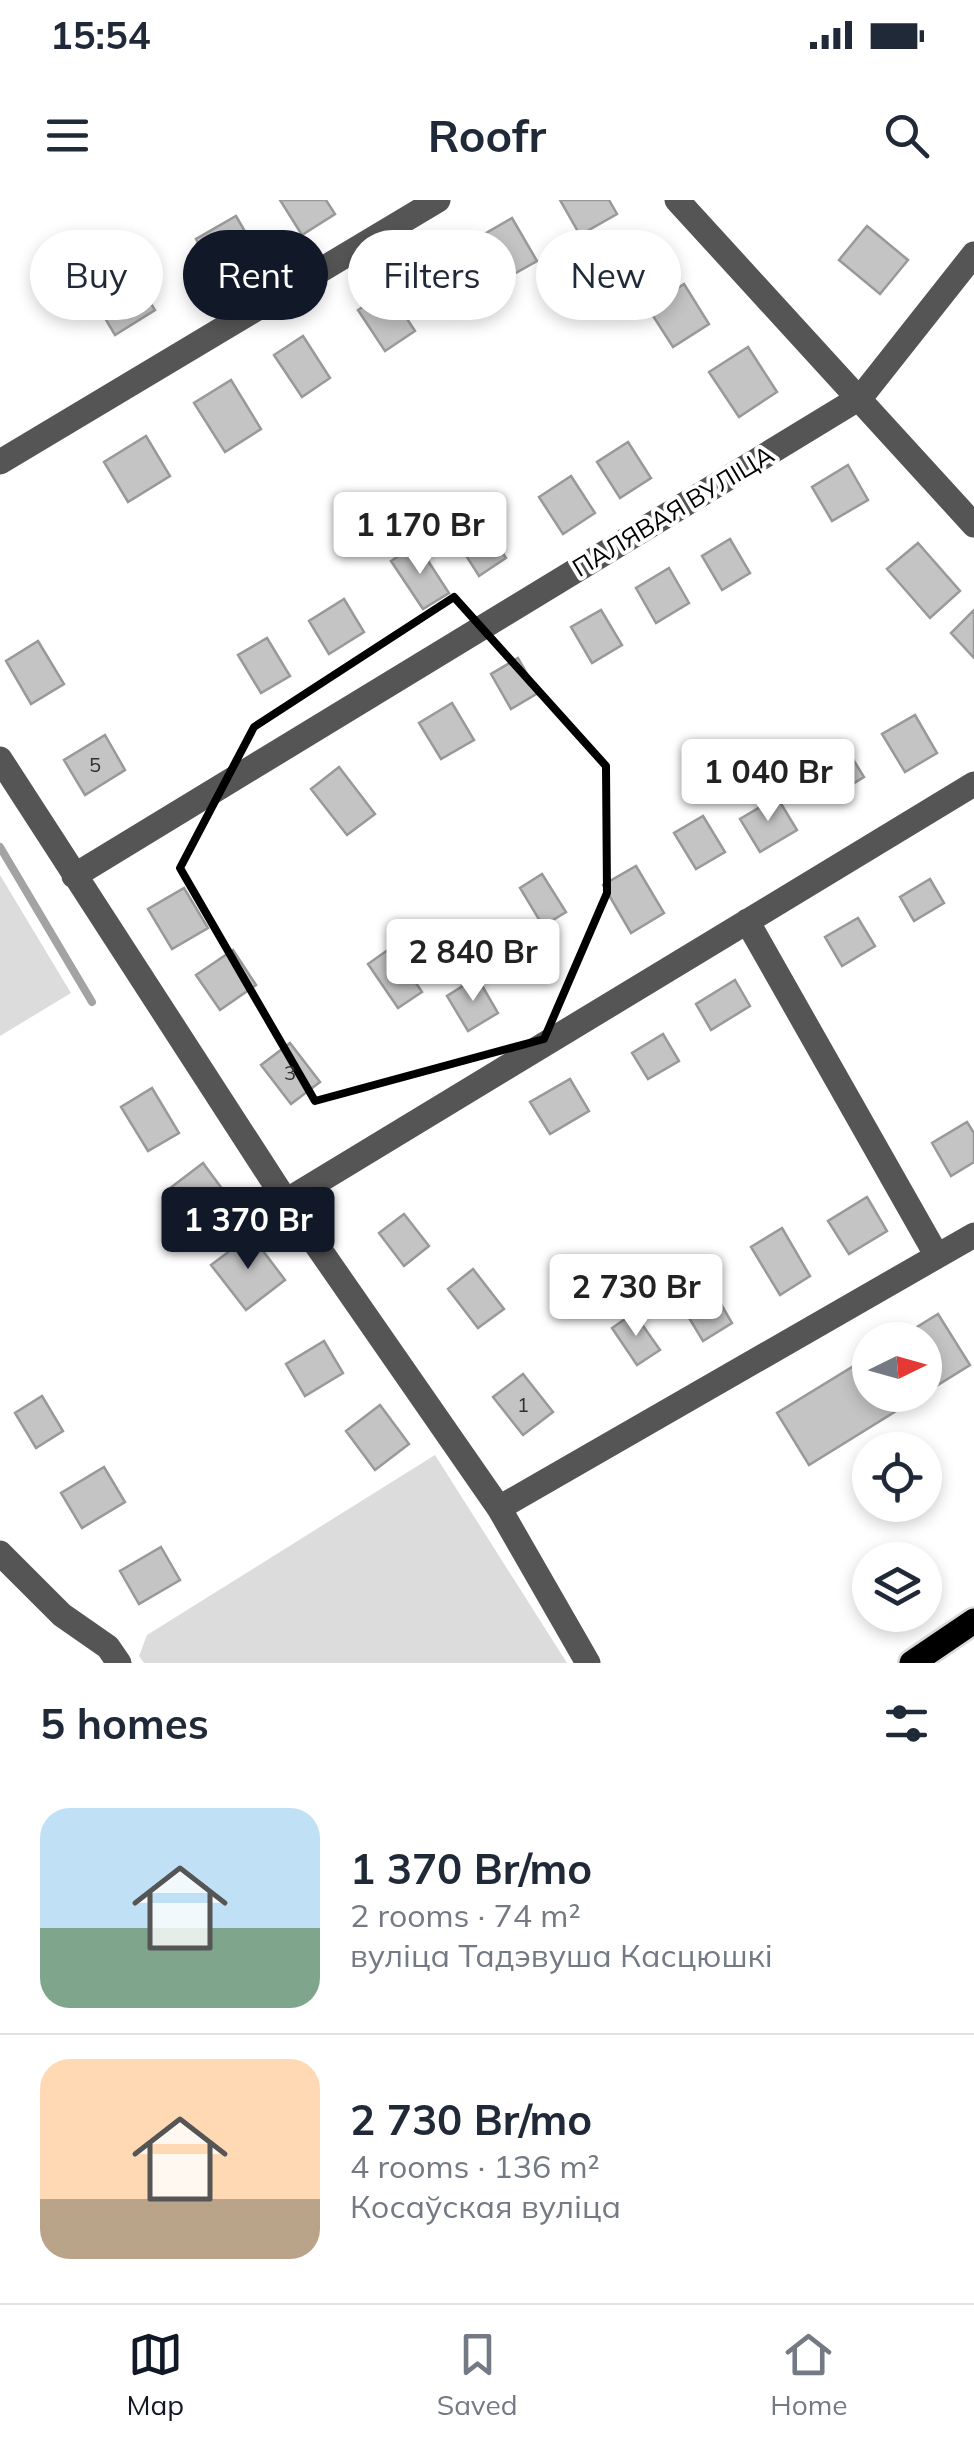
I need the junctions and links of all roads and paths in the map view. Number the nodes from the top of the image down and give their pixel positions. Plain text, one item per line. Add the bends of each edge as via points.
1 (438, 200) edge
2 (676, 200) edge
3 (974, 254) edge
4 (861, 397) junction
5 (0, 462) edge
6 (974, 525) edge
7 (0, 759) edge
8 (974, 784) edge
9 (74, 876) junction
10 (747, 922) junction
11 (286, 1202) junction
12 (974, 1235) edge
13 (937, 1256) junction
14 (499, 1508) junction
15 (0, 1553) edge
16 (974, 1622) edge
17 (586, 1659) edge
18 (119, 1663) edge
19 (912, 1663) edge

1 - 5 street
2 - 4 street
3 - 4 street, ПАЛЯВАЯ ВУЛІЦА
4 - 6 street
4 - 9 street, ПАЛЯВАЯ ВУЛІЦА
7 - 9 street
8 - 10 street
9 - 11 street
10 - 11 street
10 - 13 street
11 - 14 street
12 - 13 street
13 - 14 street
14 - 17 street
15 - 18 street
16 - 19 main road

